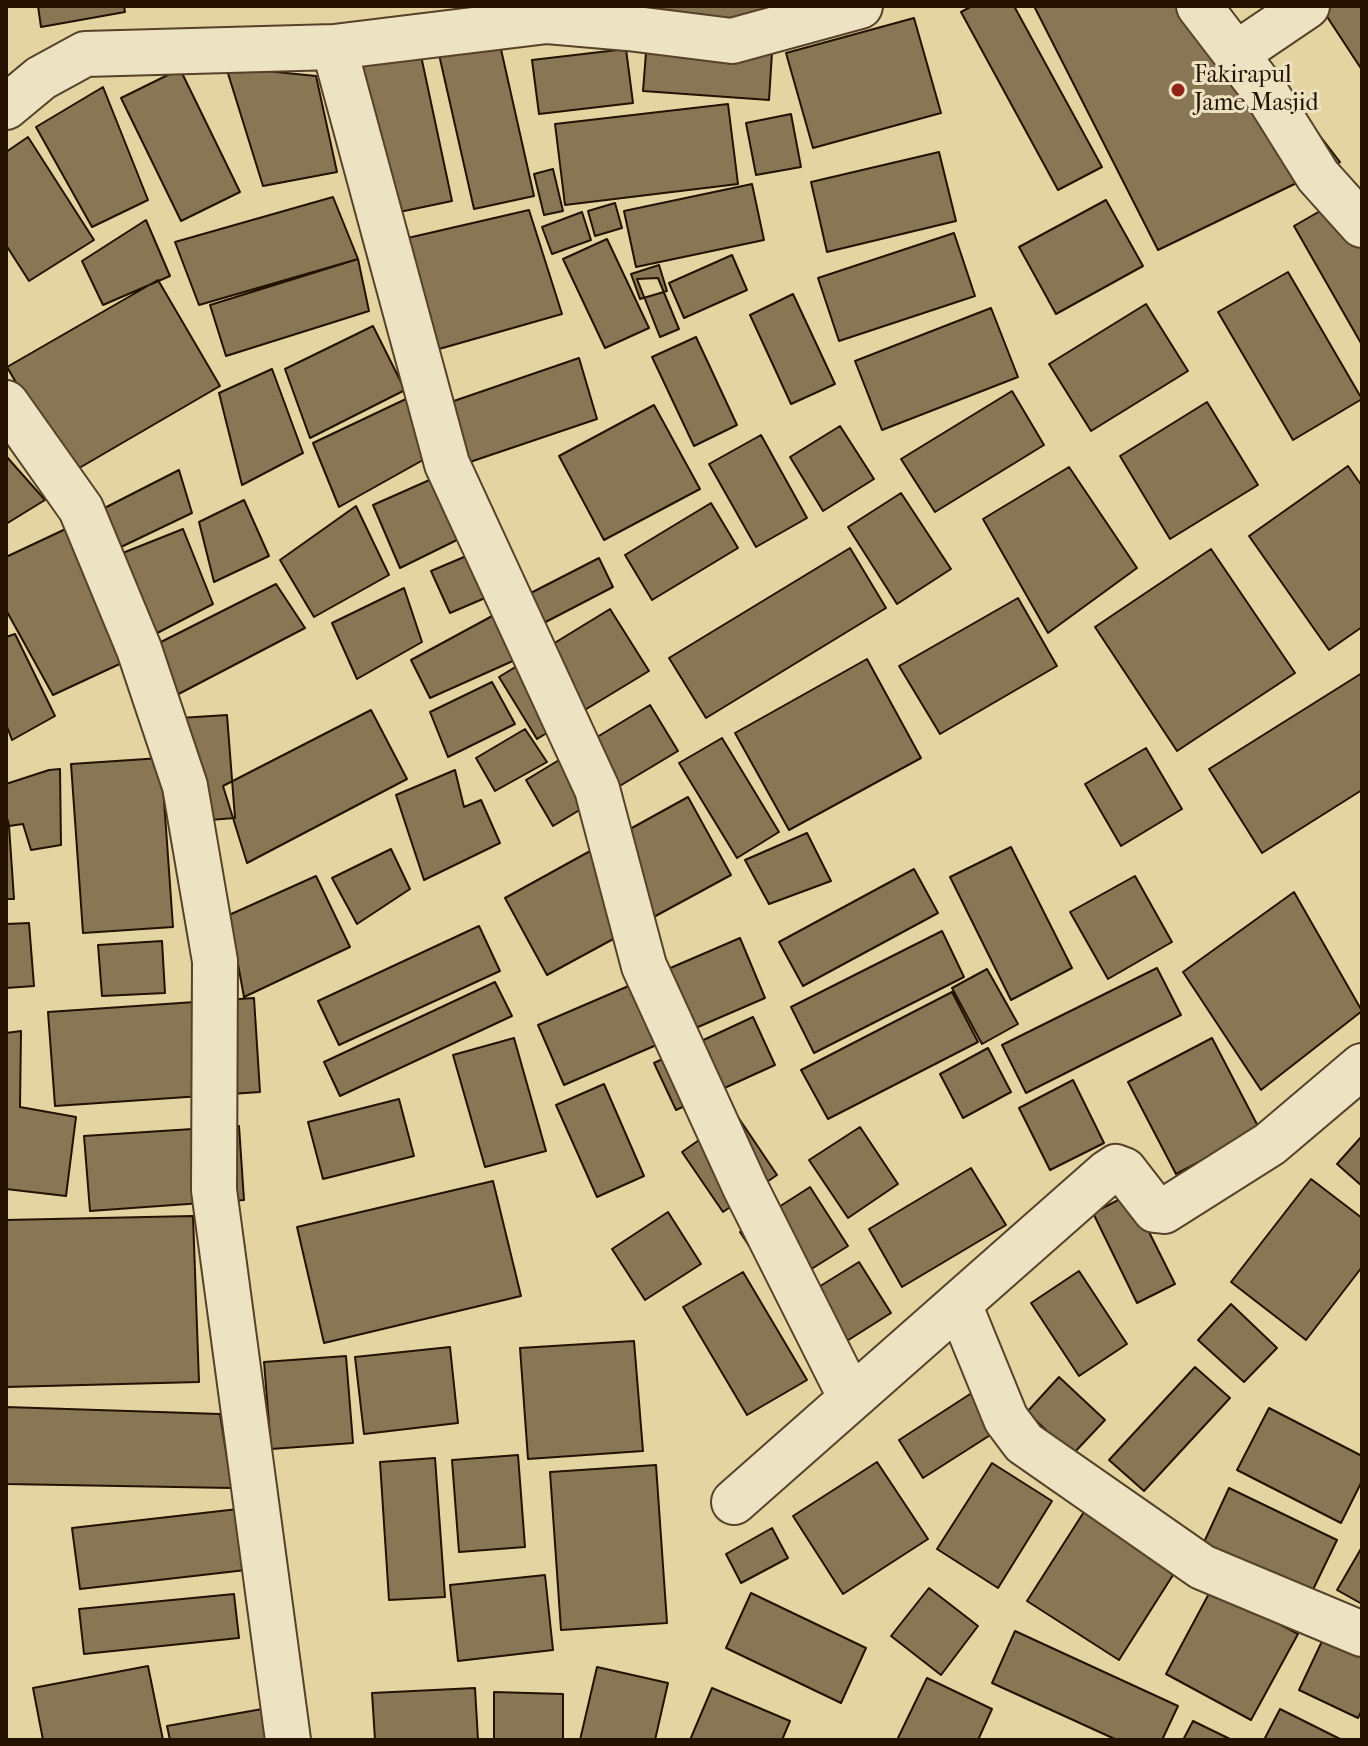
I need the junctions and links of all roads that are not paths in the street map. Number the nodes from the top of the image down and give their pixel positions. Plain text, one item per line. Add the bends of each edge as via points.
1 (860, 6) edge
2 (1199, 6) edge
3 (1307, 6) edge
4 (334, 47) junction
5 (1236, 54) junction
6 (6, 107) edge
7 (1362, 225) edge
8 (6, 403) edge
9 (1362, 1066) edge
10 (959, 1304) junction
11 (851, 1398) junction
12 (734, 1502) dead end
13 (1362, 1634) edge
14 (288, 1740) edge

1 - 4 street via 732,41 547,21
2 - 5 street
3 - 5 street
4 - 6 street via 85,54 41,78
4 - 11 street via 447,464 597,789 644,966 745,1187
5 - 7 street via 1318,176
8 - 14 street via 81,509 139,649 185,786 215,961 214,1190
9 - 10 street via 1270,1144 1164,1211 1155,1210 1116,1167
10 - 11 street
10 - 13 street via 1006,1419 1024,1443 1202,1567
11 - 12 street

